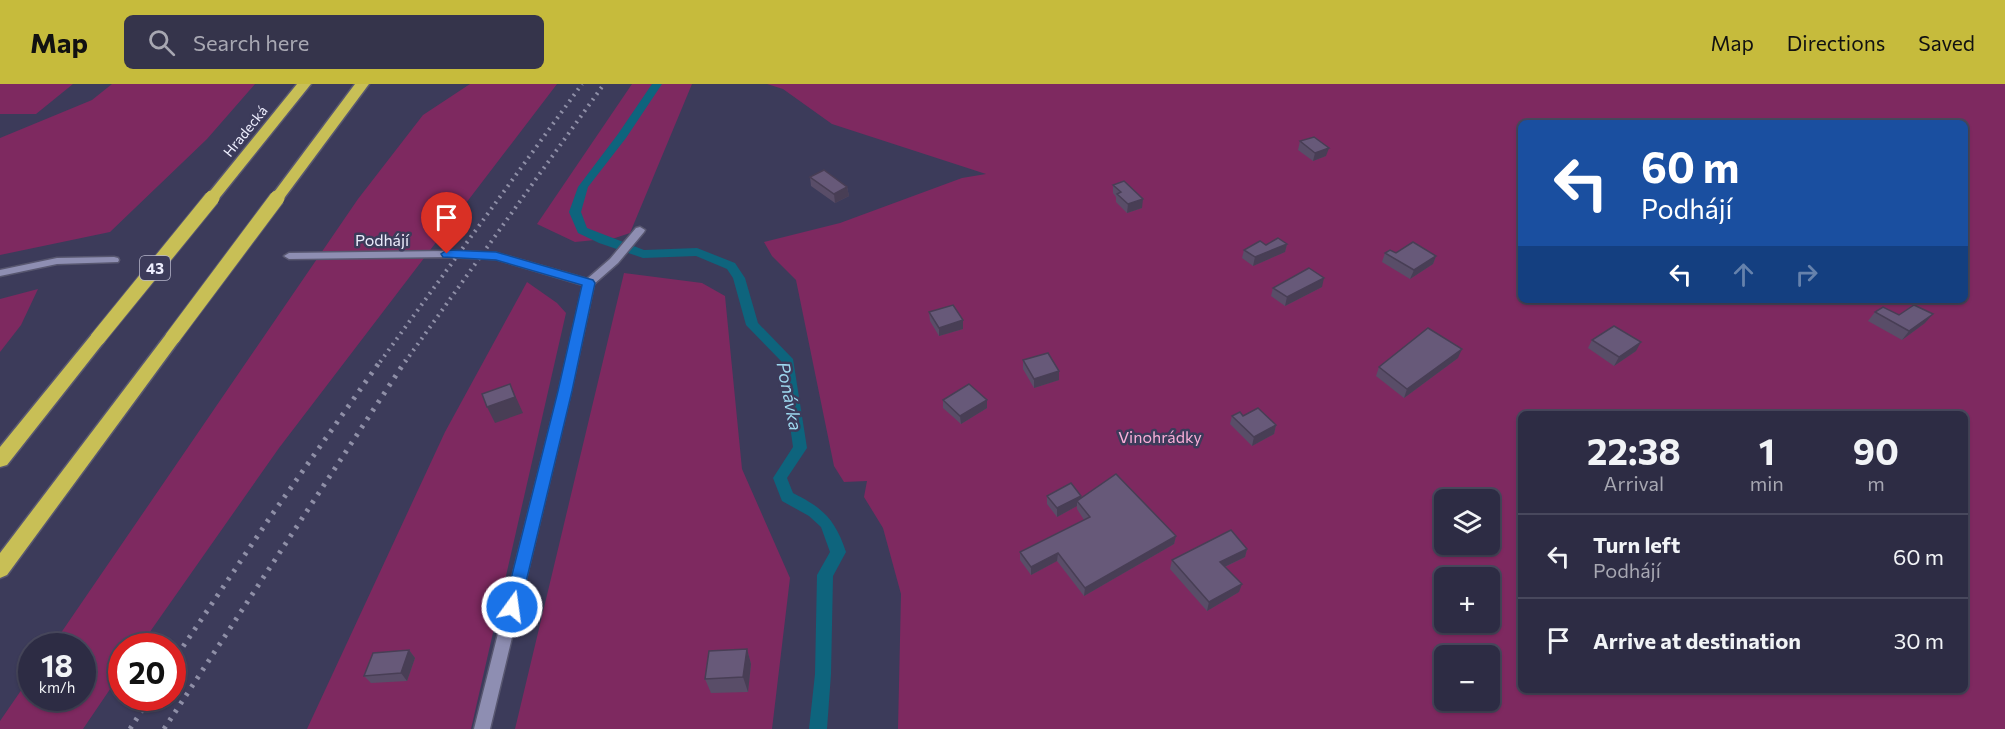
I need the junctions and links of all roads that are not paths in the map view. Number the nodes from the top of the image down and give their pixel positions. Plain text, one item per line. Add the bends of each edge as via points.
1 (304, 84) edge
2 (362, 84) edge
3 (640, 230) dead end
4 (289, 256) dead end
5 (114, 260) dead end
6 (0, 273) edge
7 (589, 283) junction
8 (0, 460) edge
9 (0, 569) edge
10 (482, 729) edge

1 - 8 highway, Hradecká / 43, bridge
2 - 9 highway, bridge
3 - 7 lane
4 - 7 lane, Podhájí via 496,256
5 - 6 lane via 57,261
7 - 10 lane

